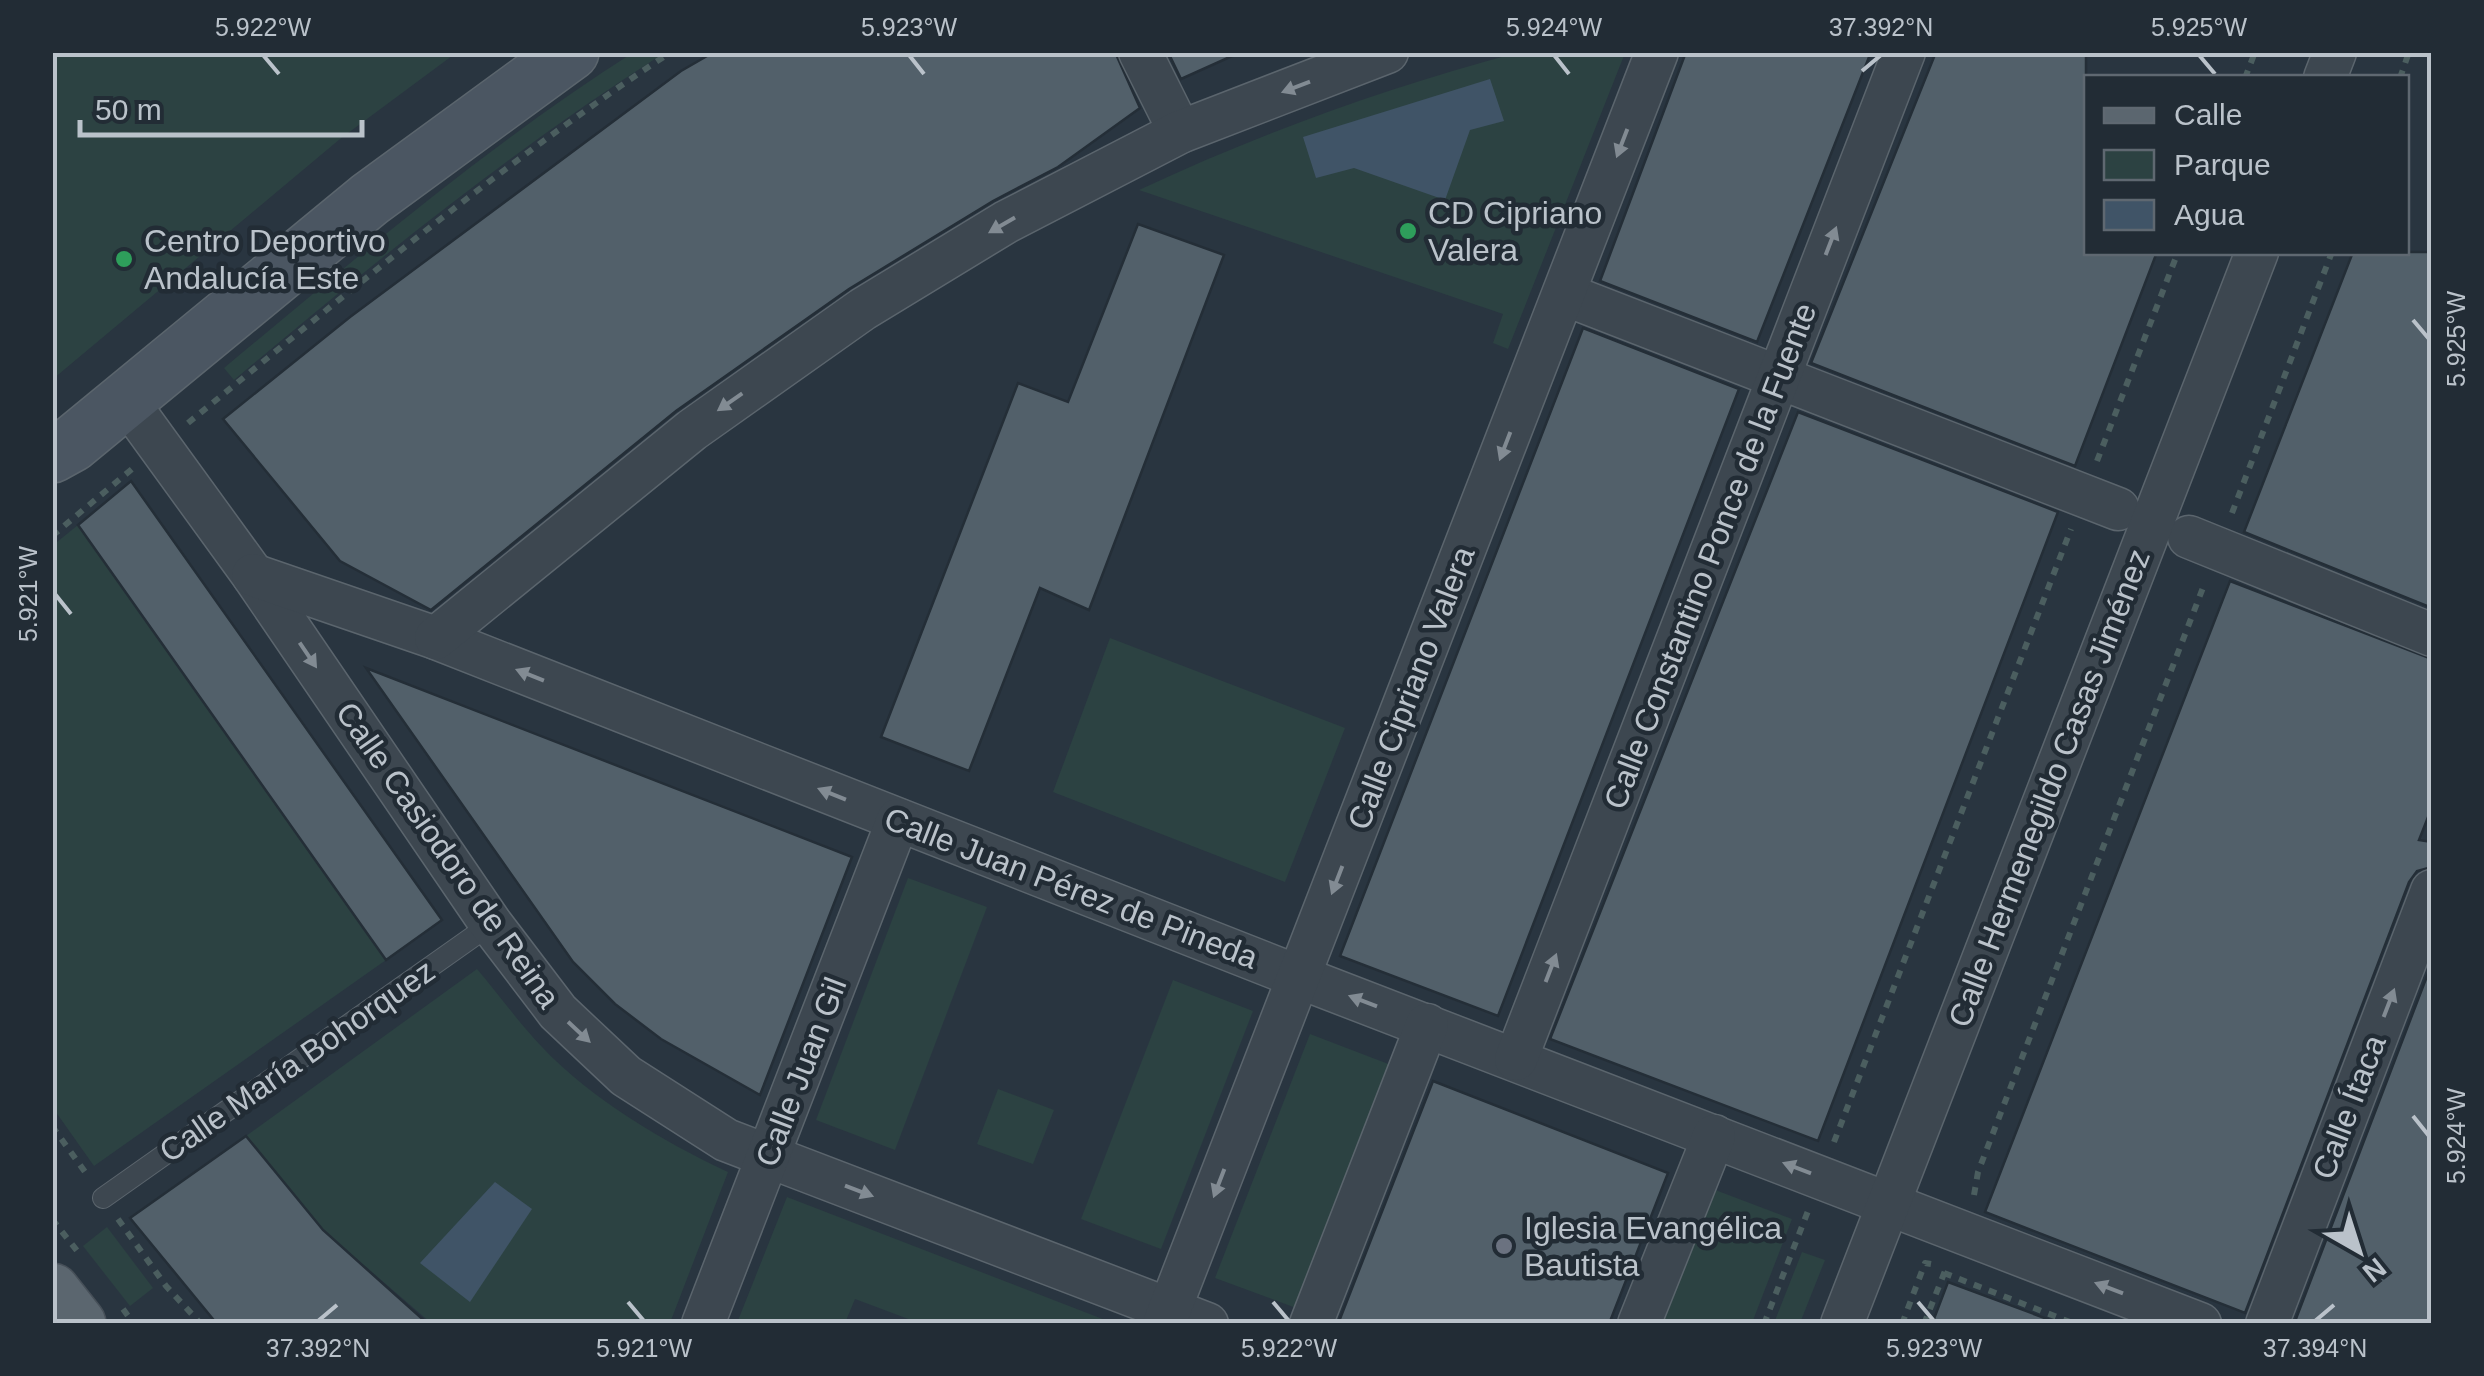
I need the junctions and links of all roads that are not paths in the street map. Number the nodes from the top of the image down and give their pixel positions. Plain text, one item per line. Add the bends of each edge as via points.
1 (571, 52) edge
2 (1140, 52) edge
3 (1387, 52) edge
4 (1657, 52) edge
5 (1904, 52) edge
6 (1180, 132) junction
7 (2256, 255) edge
8 (1564, 294) junction
9 (1779, 378) junction
10 (126, 400) junction
11 (59, 455) edge
12 (2101, 503) road end
13 (2207, 533) road end
14 (253, 575) junction
15 (2432, 635) edge
16 (436, 638) junction
17 (898, 820) junction
18 (2432, 892) edge
19 (491, 924) junction
20 (1299, 977) junction
21 (1427, 1026) junction
22 (1516, 1060) junction
23 (1714, 1136) junction
24 (768, 1157) junction
25 (103, 1198) road end
26 (1888, 1203) junction
27 (52, 1291) edge
28 (1180, 1319) edge
29 (78, 1324) edge
30 (703, 1324) edge
31 (1311, 1324) edge
32 (1639, 1324) edge
33 (1842, 1324) edge
34 (2200, 1324) edge
35 (2268, 1324) edge

1 - 10 main road via 370,199
2 - 6 street
3 -> 6 street
4 -> 8 street, Calle Cipriano Valera
9 -> 5 street, Calle Constantino Ponce de la Fuente
6 -> 16 street via 1006,222 863,309 692,430
7 - 26 street, Calle Hermenegildo Casas Jiménez
8 - 9 street
8 -> 20 street, Calle Cipriano Valera
9 - 12 street
22 -> 9 street, Calle Constantino Ponce de la Fuente
10 - 11 main road
10 - 14 street, Calle Casiodoro de Reina
13 - 15 street
14 - 16 street, Calle Juan Pérez de Pineda
14 -> 19 street, Calle Casiodoro de Reina
17 -> 16 street, Calle Juan Pérez de Pineda
17 - 20 street, Calle Juan Pérez de Pineda
17 - 24 street, Calle Juan Gil
35 -> 18 street, Calle Ítaca
19 -> 24 street, Calle Casiodoro de Reina via 558,1012 626,1076 726,1140
19 - 25 lane, Calle María Bohorquez
21 -> 20 street, Calle Juan Pérez de Pineda
20 -> 28 street, Calle Cipriano Valera
21 - 22 street, Calle Juan Pérez de Pineda
21 - 31 street
22 - 23 street, Calle Juan Pérez de Pineda
26 -> 23 street, Calle Juan Pérez de Pineda
23 - 32 street
24 -> 28 street, Calle Casiodoro de Reina
24 - 30 street, Calle Juan Gil
26 - 33 street, Calle Hermenegildo Casas Jiménez
34 -> 26 street, Calle Juan Pérez de Pineda
27 - 29 main road

